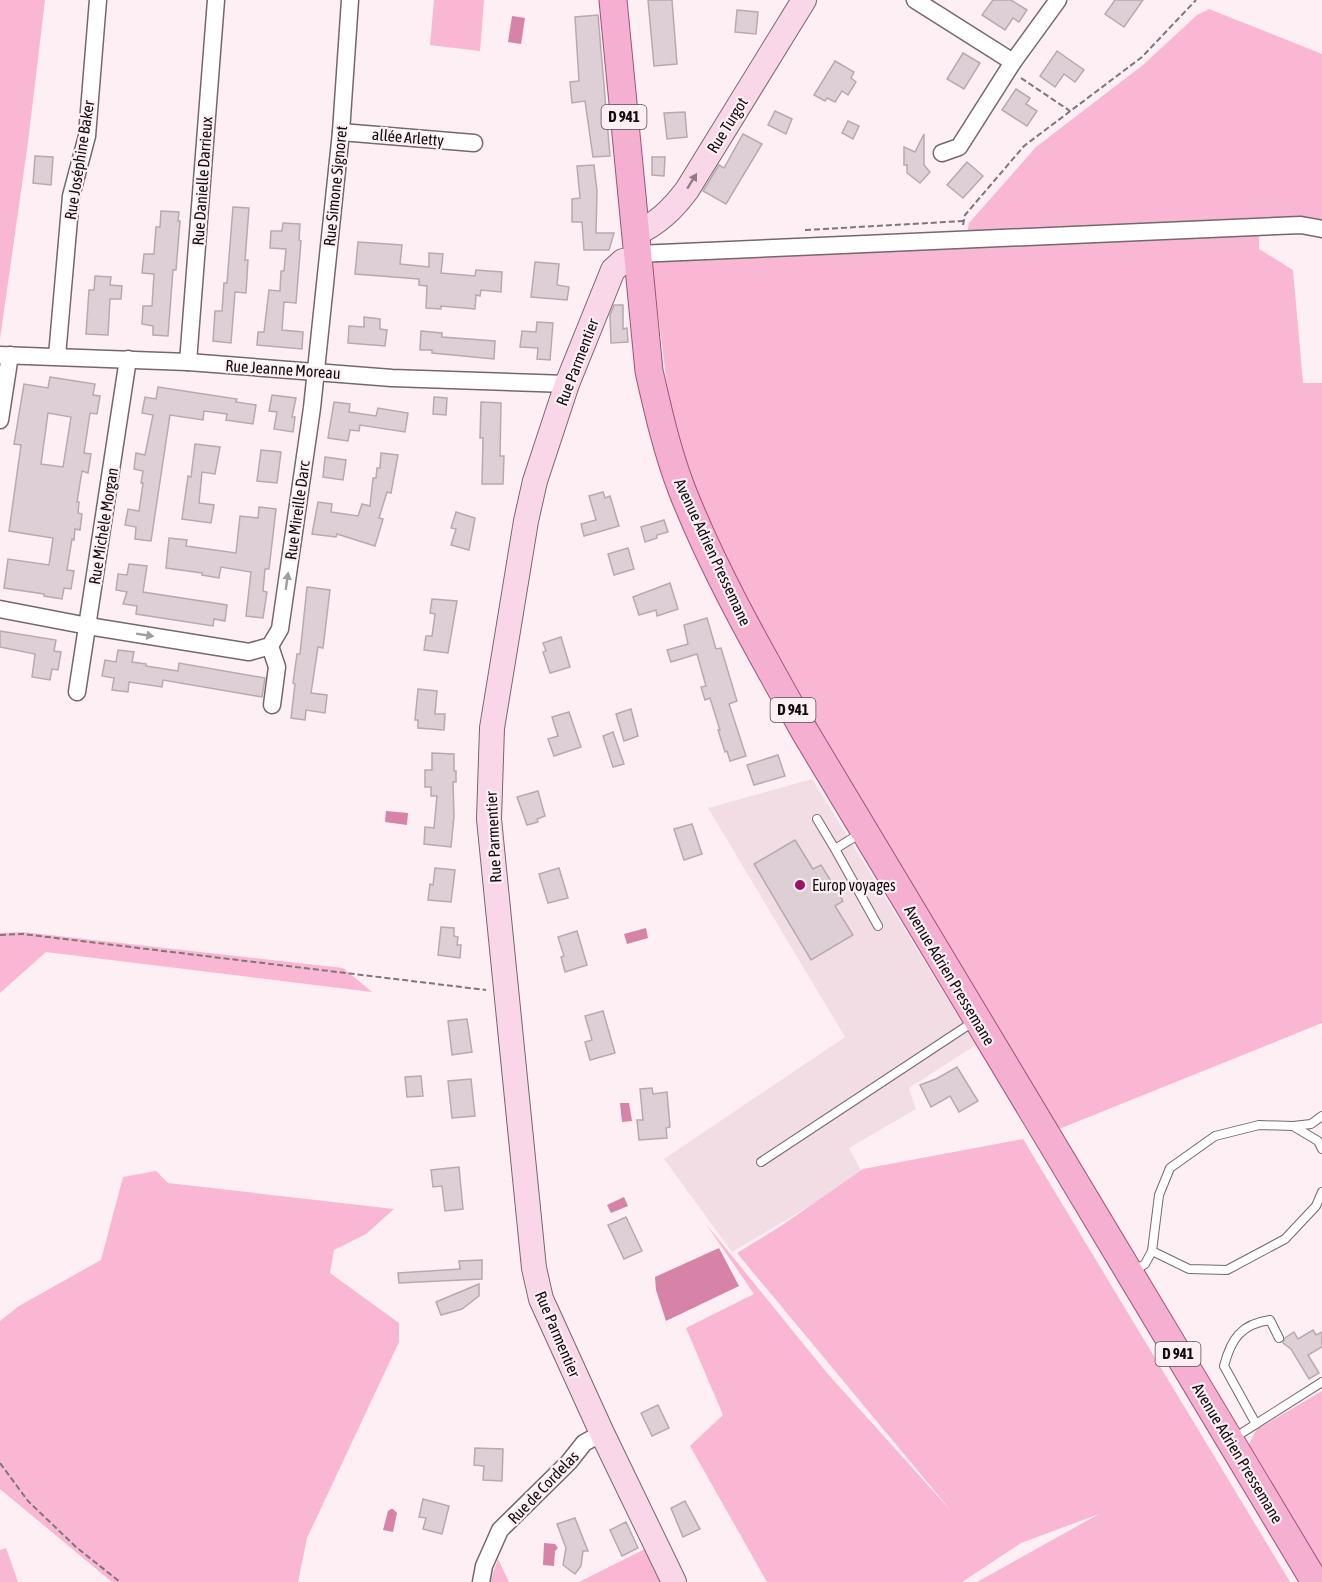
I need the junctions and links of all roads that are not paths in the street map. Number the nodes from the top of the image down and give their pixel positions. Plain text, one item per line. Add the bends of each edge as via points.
1 (98, 0) edge
2 (216, 0) edge
3 (350, 0) edge
4 (613, 0) edge
5 (804, 0) edge
6 (915, 0) edge
7 (1058, 0) edge
8 (1011, 66) junction
9 (341, 132) junction
10 (474, 143) dead end
11 (942, 153) dead end
12 (1322, 228) edge
13 (636, 249) junction
14 (5, 355) edge
15 (57, 356) junction
16 (128, 358) junction
17 (188, 362) junction
18 (316, 371) junction
19 (567, 384) junction
20 (0, 420) edge
21 (0, 609) edge
22 (87, 626) junction
23 (270, 645) junction
24 (77, 693) dead end
25 (272, 705) dead end
26 (817, 819) dead end
27 (864, 831) junction
28 (835, 849) junction
29 (878, 926) dead end
30 (976, 1020) junction
31 (1322, 1116) edge
32 (1293, 1126) junction
33 (1322, 1149) edge
34 (761, 1162) dead end
35 (1322, 1192) edge
36 (1152, 1251) junction
37 (1129, 1274) junction
38 (1279, 1338) dead end
39 (1322, 1382) edge
40 (1256, 1424) junction
41 (602, 1433) junction
42 (1230, 1440) junction
43 (481, 1582) edge
44 (674, 1582) edge
45 (1315, 1582) edge

1 - 15 street, Rue Joséphine Baker via 87,136 71,196
2 - 17 street, Rue Danielle Darrieux
3 - 9 street, Rue Simone Signoret
4 - 13 main road, D 941
13 -> 5 street, Rue Turgot via 687,190
6 - 8 street
7 - 8 street
8 - 11 street via 959,147
9 - 10 street, allée Arletty
9 - 18 street, Rue Simone Signoret
12 - 13 street via 1301,225
13 - 19 street, Rue Parmentier via 613,270
13 - 27 main road, Avenue Adrien Pressemane / D 941 via 649,371 662,431 682,490 730,596
14 - 15 street, Rue Jeanne Moreau
14 - 20 street
15 - 16 street, Rue Jeanne Moreau
16 - 17 street, Rue Jeanne Moreau
16 - 22 street, Rue Michèle Morgan
17 - 18 street, Rue Jeanne Moreau
18 - 19 street, Rue Jeanne Moreau via 392,378
23 -> 18 street, Rue Mireille Darc via 280,629
19 - 41 street, Rue Parmentier via 526,521 492,728 489,819 534,1269 541,1299
21 - 22 street
22 -> 23 street via 249,652
22 - 24 street, Rue Michèle Morgan
23 - 25 street via 277,667
26 - 28 lane
27 - 28 lane
27 - 30 main road, Avenue Adrien Pressemane / D 941
28 - 29 lane
30 - 34 lane
30 - 37 main road, Avenue Adrien Pressemane / D 941
31 - 32 lane via 1311,1124
32 - 33 lane via 1318,1141
32 - 36 lane via 1259,1125 1215,1136 1170,1168 1159,1195
35 - 36 lane via 1316,1206 1285,1239 1227,1270 1189,1269
36 - 37 lane via 1145,1264
37 - 42 main road, Avenue Adrien Pressemane / D 941
38 - 40 lane via 1270,1320 1257,1322 1240,1332 1230,1346 1224,1366
39 - 40 lane
40 - 42 lane
41 - 43 street, Rue de Cordelas via 584,1443 500,1530
41 - 44 street, Rue Parmentier
42 - 45 main road, Avenue Adrien Pressemane / D 941

